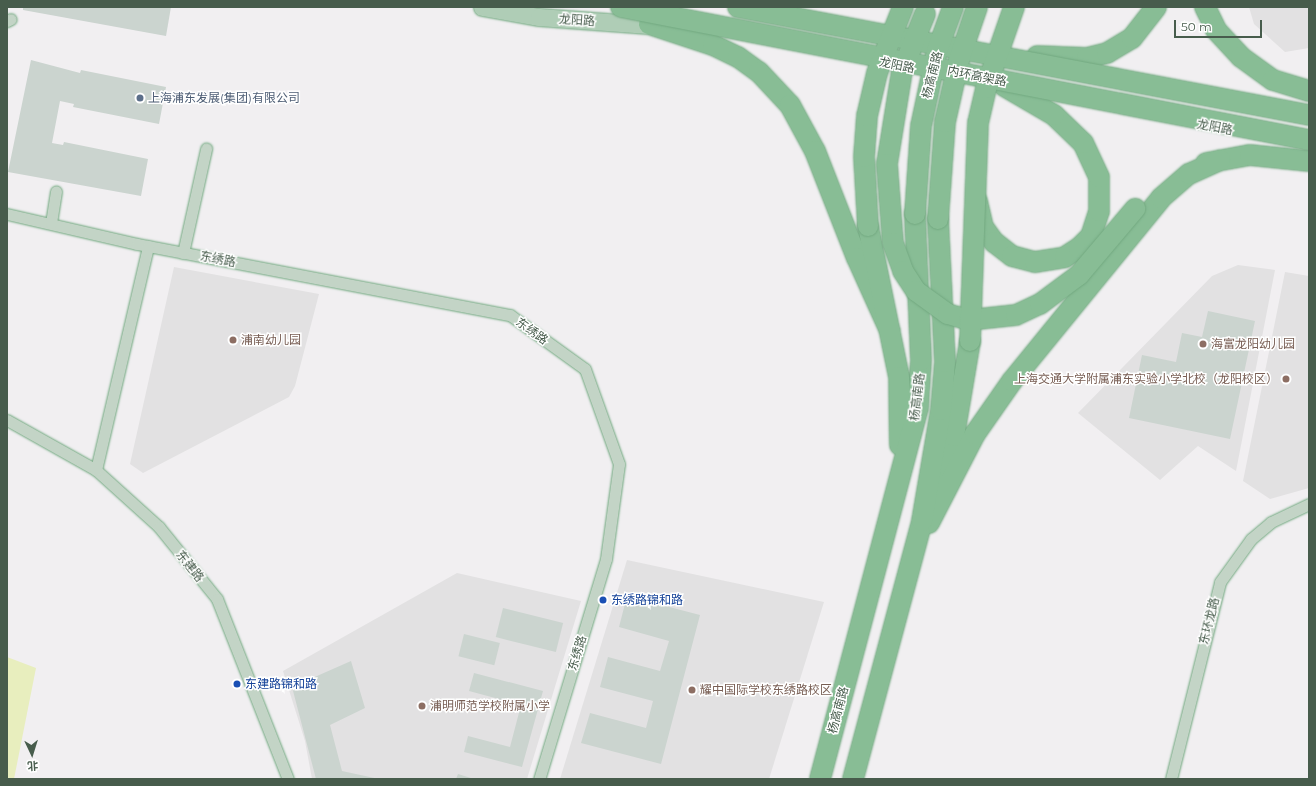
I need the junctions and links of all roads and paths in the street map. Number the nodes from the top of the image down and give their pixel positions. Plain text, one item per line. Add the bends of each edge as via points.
1 (482, 7) edge
2 (621, 7) edge
3 (738, 7) edge
4 (777, 7) edge
5 (903, 7) edge
6 (929, 7) edge
7 (953, 7) edge
8 (977, 7) edge
9 (1014, 7) edge
10 (1156, 7) edge
11 (1205, 7) edge
12 (1220, 7) edge
13 (649, 24) junction
14 (1031, 55) junction
15 (1241, 57) junction
16 (1004, 86) junction
17 (1309, 92) edge
18 (1309, 107) edge
19 (1309, 115) edge
20 (1309, 140) edge
21 (1309, 145) edge
22 (206, 149) dead end
23 (1309, 161) edge
24 (974, 164) junction
25 (56, 191) dead end
26 (1140, 213) junction
27 (7, 214) edge
28 (51, 223) junction
29 (148, 246) junction
30 (183, 253) junction
31 (890, 331) junction
32 (7, 420) edge
33 (96, 470) junction
34 (896, 495) junction
35 (1309, 504) edge
36 (911, 564) junction
37 (288, 779) edge
38 (539, 779) edge
39 (820, 779) edge
40 (853, 779) edge
41 (1172, 779) edge

1 - 13 main road, 龙阳路 via 539,17
2 - 20 highway, 内环高架路, bridge
3 - 19 highway, 内环高架路, bridge
4 - 14 main road
5 - 31 highway, bridge via 877,73 867,116 864,156 868,226
6 - 26 highway, bridge via 902,71 887,164 893,243 903,271 916,291 948,314 969,320 1016,315 1040,304 1079,275
7 - 34 highway, 杨高南路, bridge via 937,51 921,126 916,214 921,331 918,399
8 - 36 highway, 杨高南路, bridge via 959,60 946,115 939,166 938,219 944,354 941,410
9 - 24 highway, bridge via 986,88
10 - 14 highway via 1132,38 1107,53 1087,58
11 - 15 highway via 1216,30
12 - 15 highway
13 - 16 main road, 龙阳路 via 748,36
13 - 31 highway via 713,45 738,57 759,72 790,105 815,150 857,258
14 - 18 main road
15 - 17 highway via 1273,80
16 - 21 main road, 龙阳路
16 - 24 highway, bridge via 1054,115 1083,143 1096,166 1100,197 1096,226 1079,248 1049,261 1012,256 994,242 983,227
22 - 30 street
23 - 26 highway via 1268,155 1220,160 1184,170 1166,181
24 - 36 highway, bridge via 970,341 954,436
25 - 28 street
26 - 36 highway via 975,434
27 - 28 street, 东绣路
28 - 29 street, 东绣路
29 - 30 street, 东绣路
29 - 33 street
30 - 38 street, 东绣路 via 510,315 585,369 618,464 606,559
31 - 34 highway via 902,406
32 - 33 street, 东建路
33 - 37 street, 东建路 via 159,527 217,600
34 - 39 highway, 杨高南路
35 - 41 street, 东环龙路 via 1270,522 1251,539 1220,582
36 - 40 highway, 杨高南路

